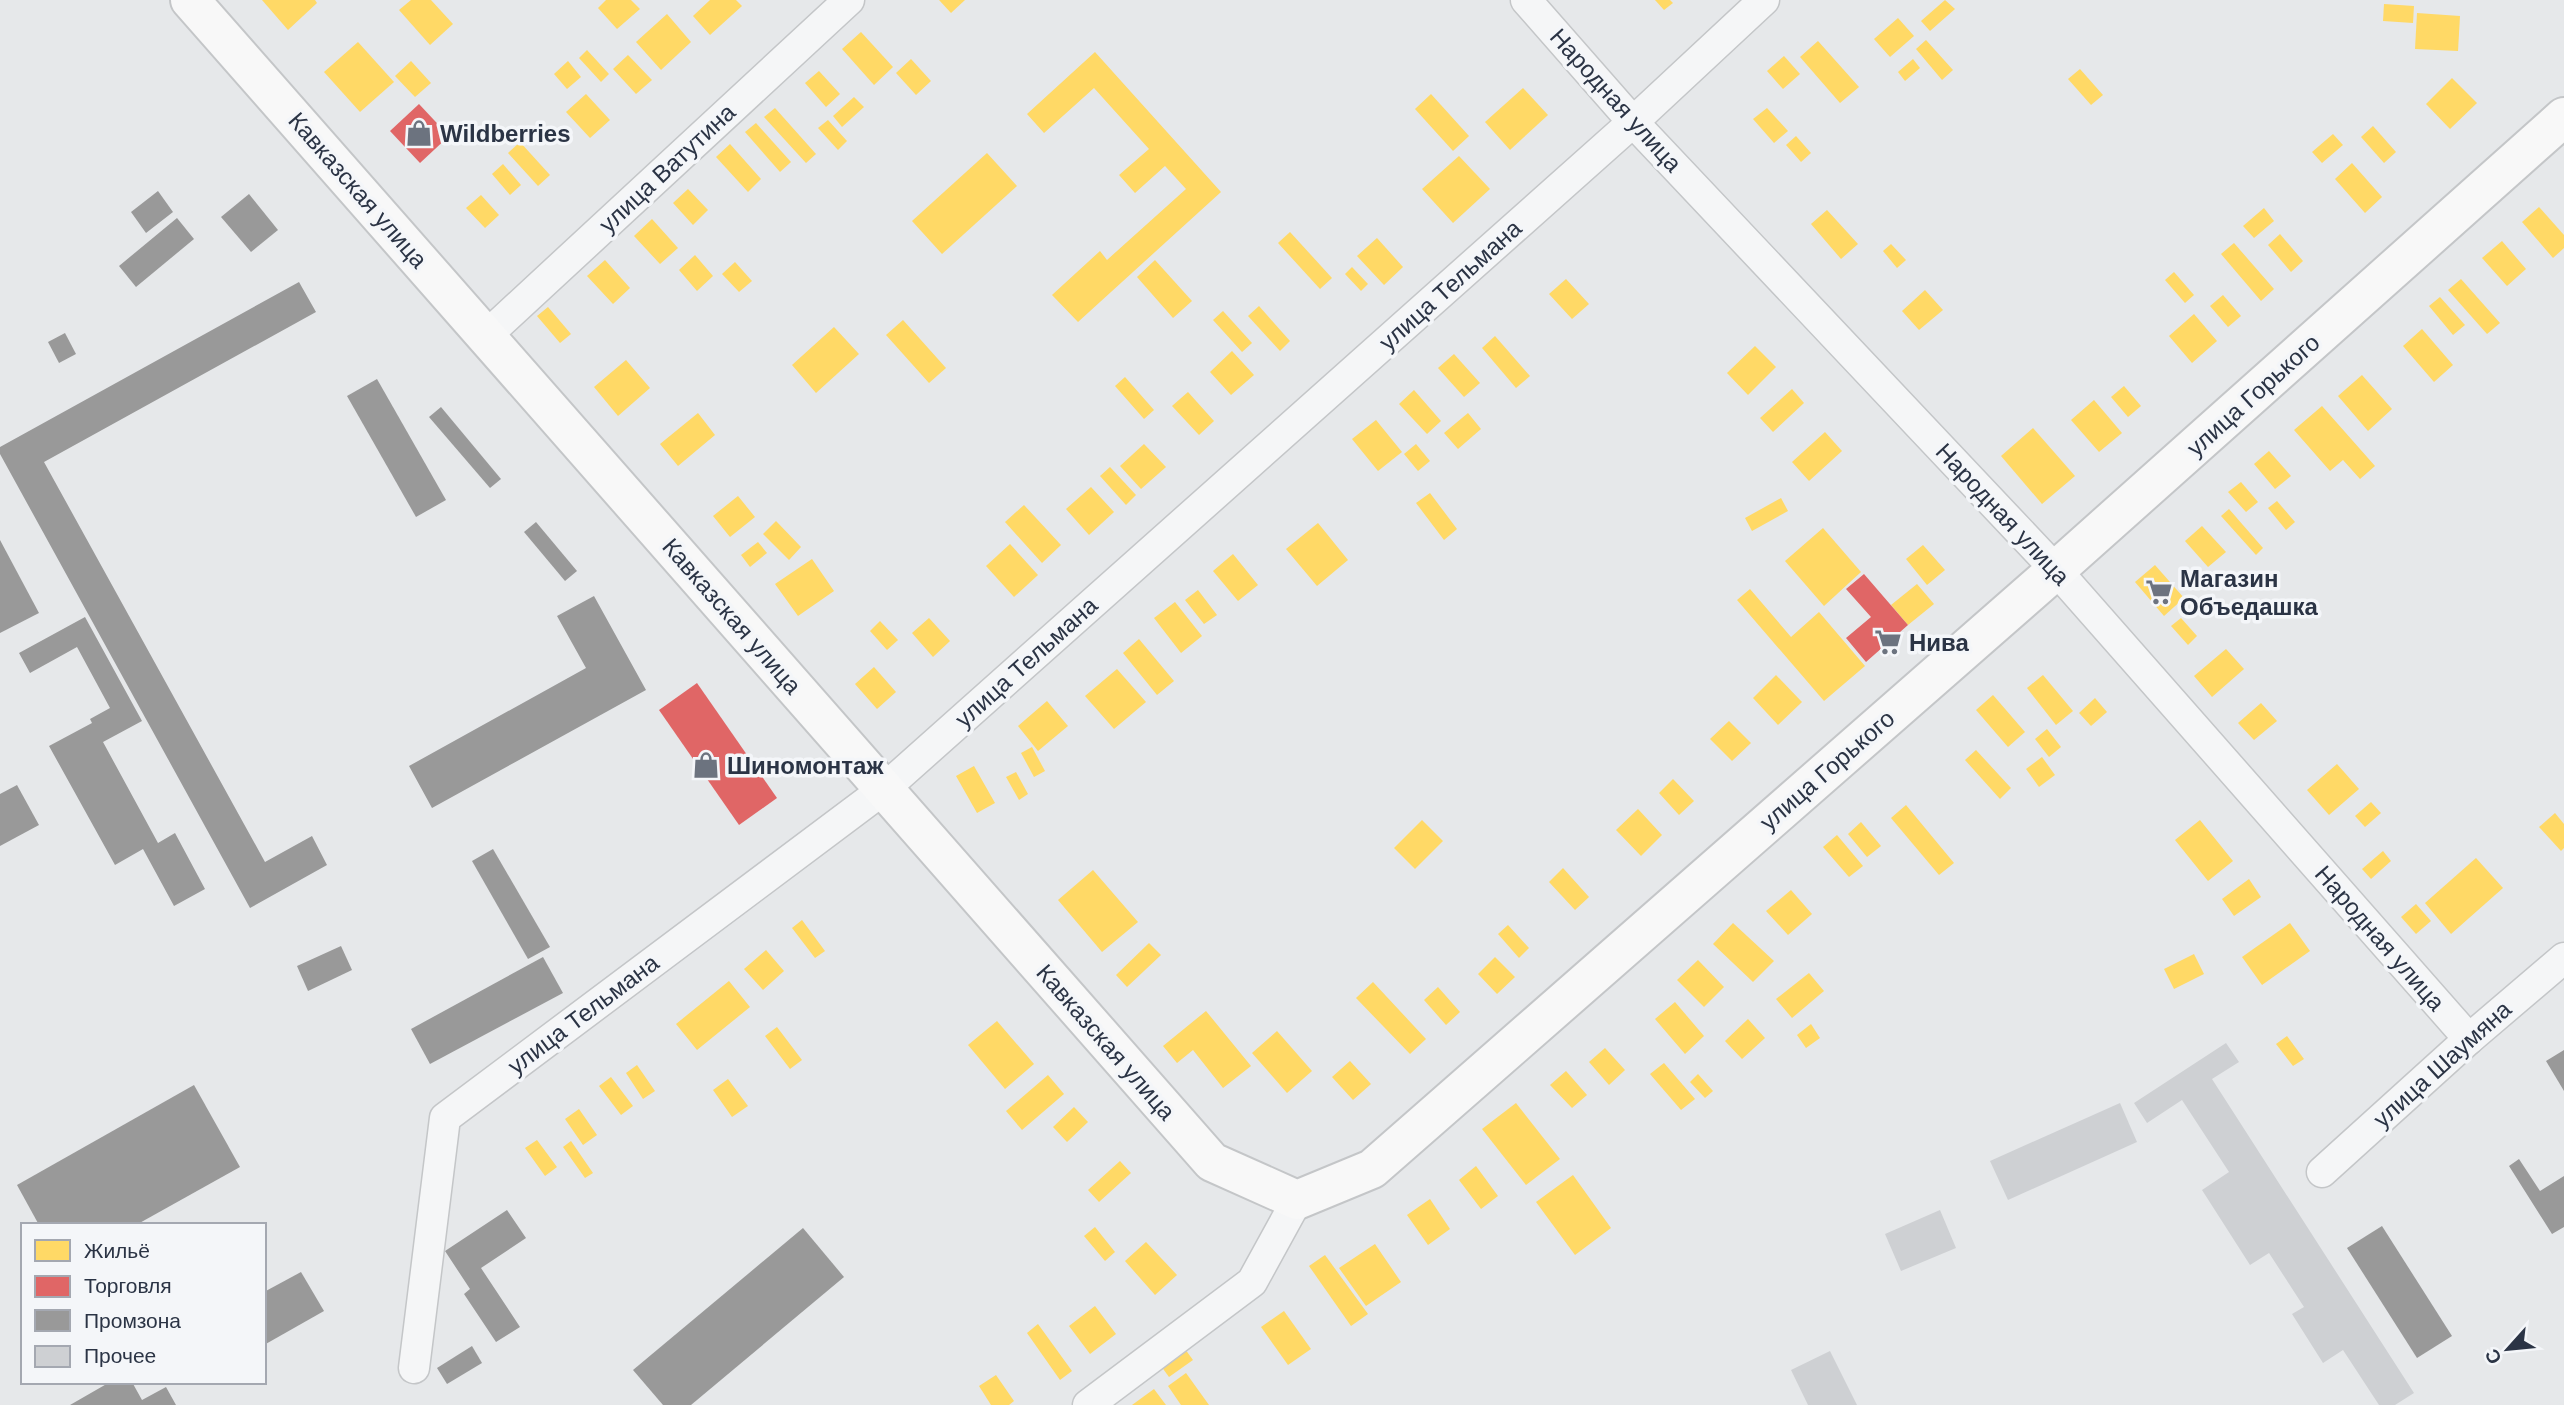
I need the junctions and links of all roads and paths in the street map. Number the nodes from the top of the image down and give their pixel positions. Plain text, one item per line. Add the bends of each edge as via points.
1 (190, 0) edge
2 (849, 0) edge
3 (1526, 0) edge
4 (1764, 0) edge
5 (2564, 117) edge
6 (1633, 122) junction
7 (486, 336) junction
8 (2056, 570) junction
9 (884, 789) junction
10 (2564, 958) edge
11 (2469, 1039) junction
12 (2322, 1172) dead end
13 (1297, 1200) junction
14 (414, 1368) dead end
15 (1088, 1405) edge

1 - 7 main road, Кавказская улица
2 - 7 street, улица Ватутина
3 - 6 street, Народная улица
4 - 6 street, улица Тельмана
5 - 8 main road, улица Горького
6 - 8 street, Народная улица
6 - 9 street, улица Тельмана
7 - 9 main road, Кавказская улица
8 - 11 street, Народная улица
8 - 13 main road, улица Горького via 1372,1169
9 - 13 main road, Кавказская улица via 1212,1162
9 - 14 street, улица Тельмана via 445,1118
10 - 11 street, улица Шаумяна
11 - 12 street, улица Шаумяна
13 - 15 street via 1252,1282

